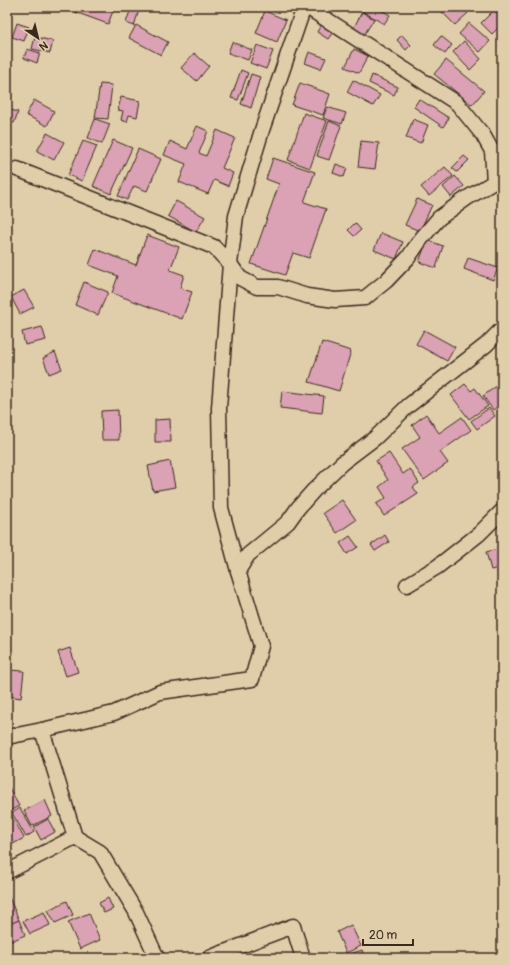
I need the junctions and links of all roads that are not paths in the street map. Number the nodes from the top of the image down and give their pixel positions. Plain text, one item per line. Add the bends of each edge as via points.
1 (304, 7) edge
2 (307, 7) edge
3 (17, 169) dead end
4 (498, 179) edge
5 (230, 264) junction
6 (502, 329) edge
7 (502, 511) edge
8 (238, 571) junction
9 (407, 585) dead end
10 (42, 730) junction
11 (7, 737) edge
12 (75, 837) junction
13 (7, 872) edge
14 (157, 958) edge
15 (209, 958) edge
16 (303, 958) edge

1 - 5 street via 236,216
2 - 4 street via 457,103 492,151
3 - 5 street via 214,248
4 - 5 street via 439,218 408,258 365,298 335,300 306,296 278,287 257,287 240,278
5 - 8 street via 219,408 221,508
6 - 8 street via 486,345 408,406 375,438 342,463 306,499 288,522 248,555
7 - 9 street via 479,534 437,567
8 - 10 street via 261,646 252,678 160,692 114,714
10 - 11 street
10 - 12 street
12 - 13 street
12 - 14 street via 100,852 136,912
15 - 16 street via 293,926

